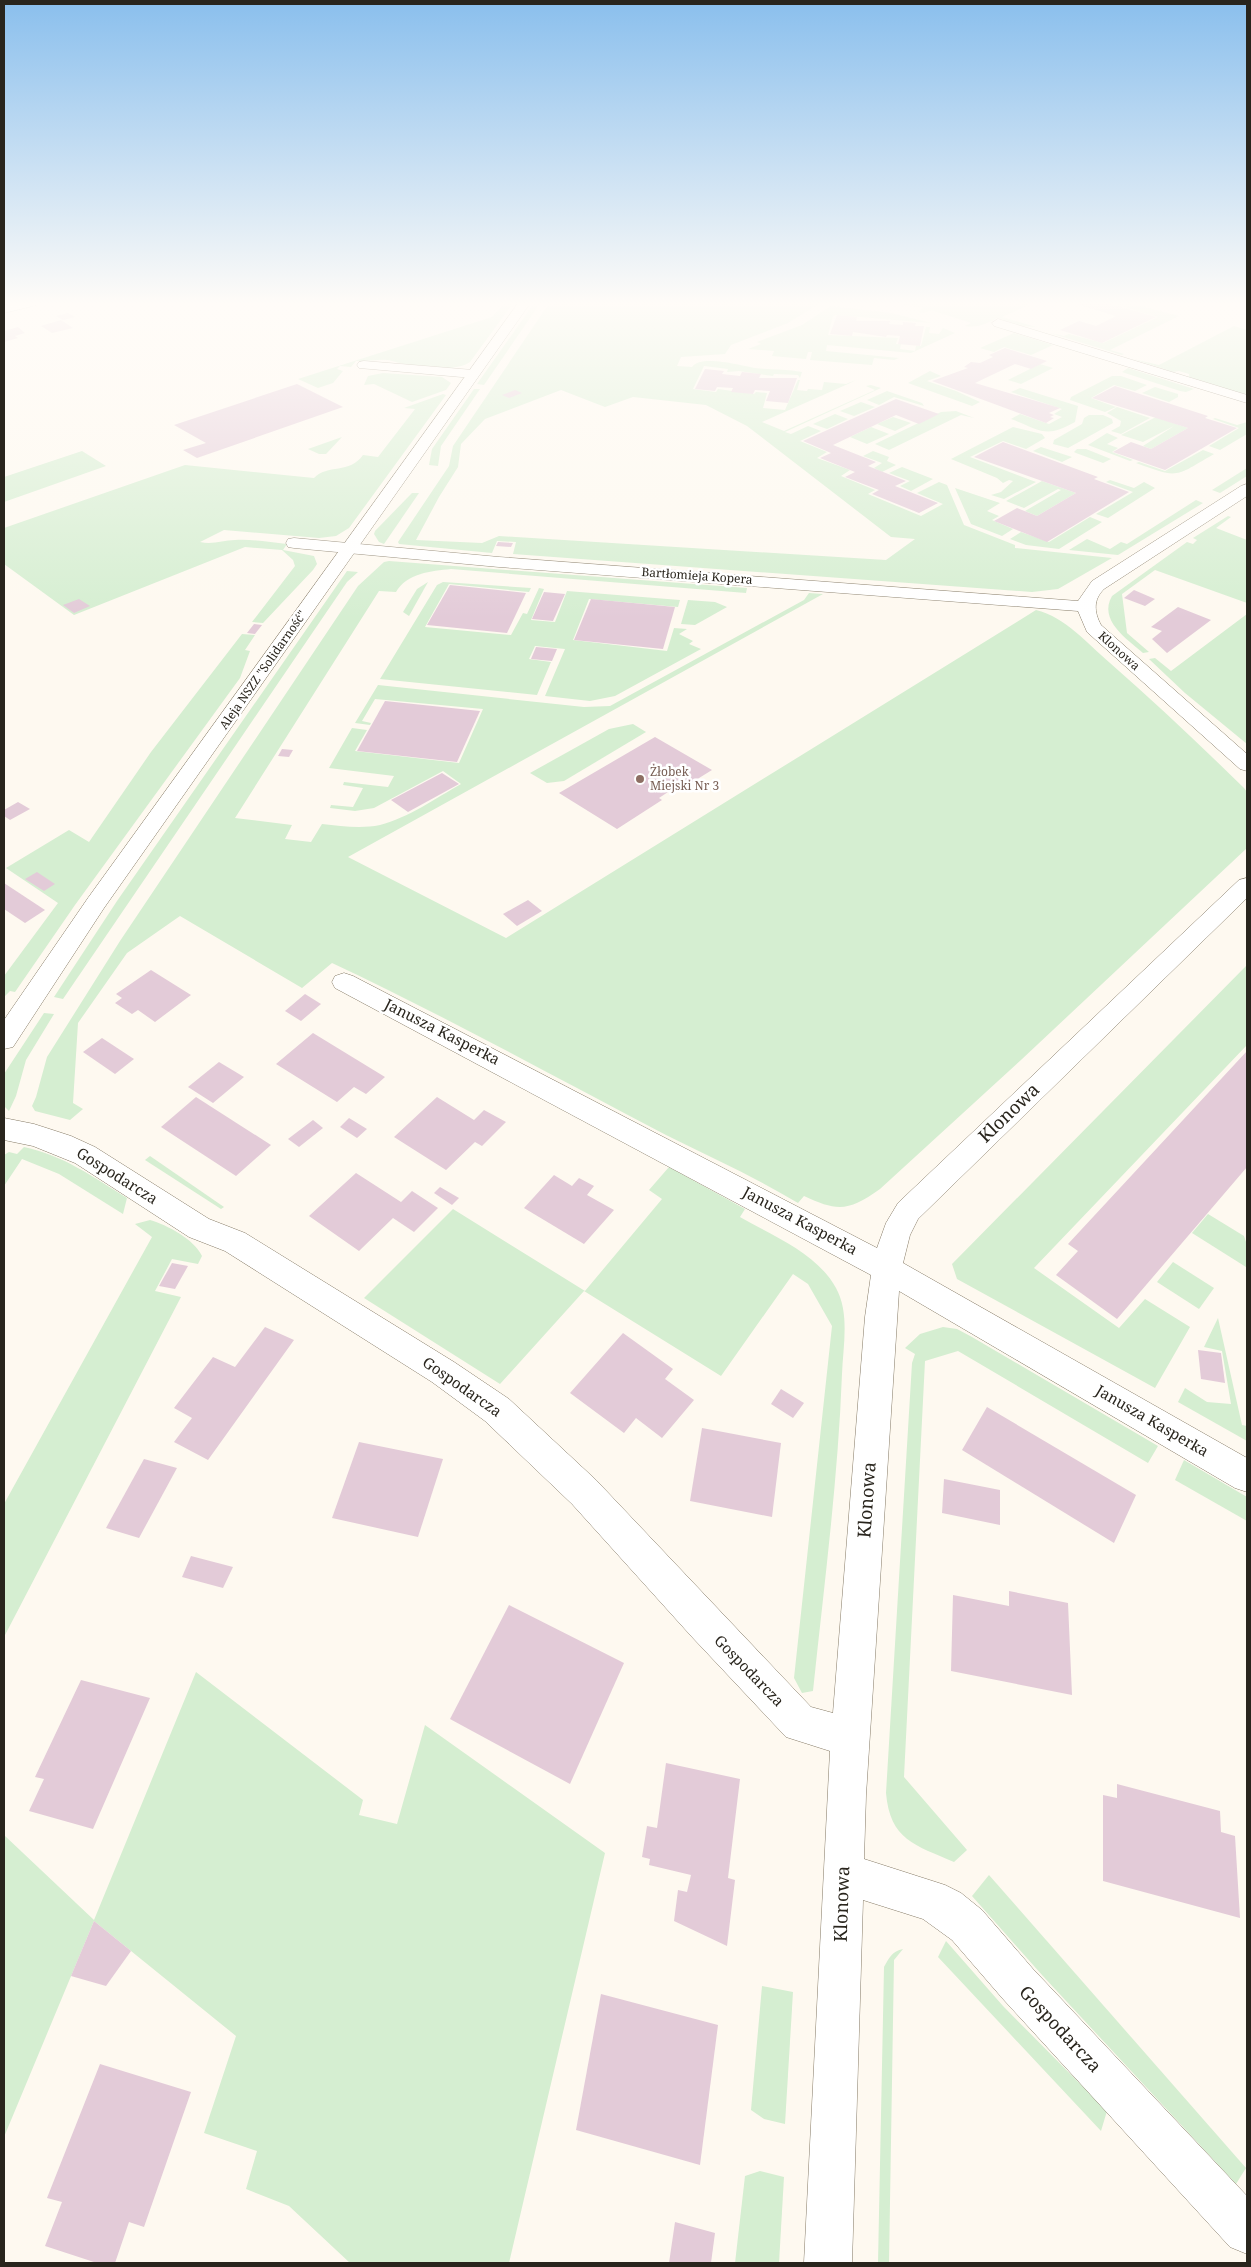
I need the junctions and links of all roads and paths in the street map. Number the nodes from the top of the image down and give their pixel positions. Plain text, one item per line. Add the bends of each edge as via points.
1 (449, 408) edge
2 (1247, 489) edge
3 (294, 543) dead end
4 (349, 548) junction
5 (1085, 607) junction
6 (1247, 766) edge
7 (1247, 885) edge
8 (344, 982) dead end
9 (4, 1040) edge
10 (4, 1129) edge
11 (887, 1269) junction
12 (1247, 1476) edge
13 (849, 1737) junction
14 (843, 1873) junction
15 (1247, 2230) edge
16 (828, 2263) edge

1 - 4 street, Aleja NSZZ "Solidarność"
2 - 5 street via 1098,584 1088,595
3 - 4 street, Bartłomieja Kopera
4 - 5 street, Bartłomieja Kopera
4 - 9 street, Aleja NSZZ "Solidarność" via 96,903
5 - 6 street, Klonowa via 1093,628
7 - 11 street, Klonowa via 908,1211 899,1224
8 - 11 street, Janusza Kasperka via 749,1193
10 - 13 street, Gospodarcza via 38,1135 91,1157 200,1229 235,1242 443,1372 491,1406 536,1444 584,1492 800,1724
11 - 12 street, Janusza Kasperka
11 - 13 street, Klonowa via 880,1316
13 - 14 street, Klonowa
14 - 15 street, Gospodarcza via 930,1900 946,1908 967,1926
14 - 16 street, Klonowa

